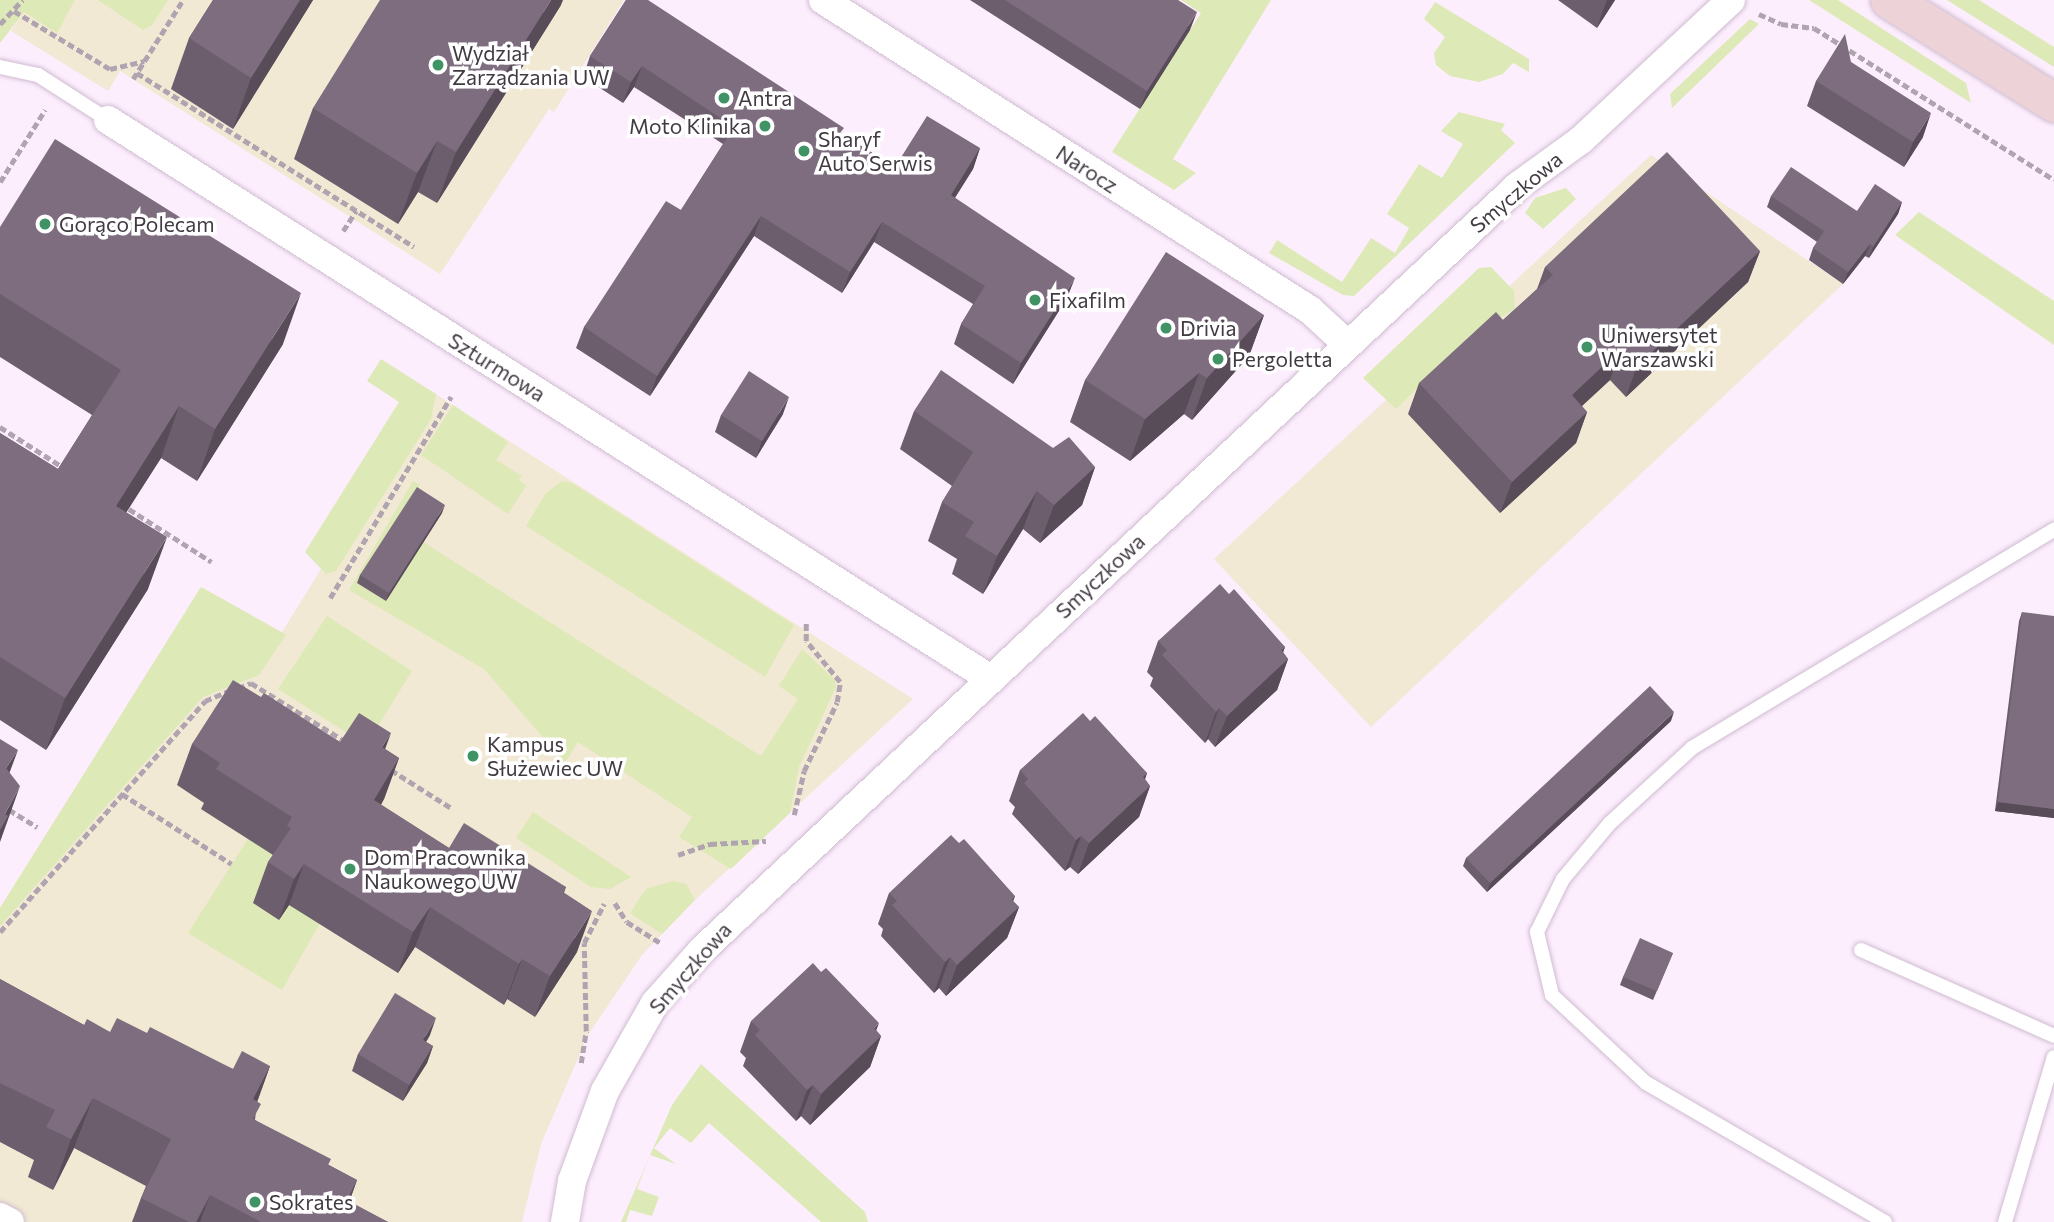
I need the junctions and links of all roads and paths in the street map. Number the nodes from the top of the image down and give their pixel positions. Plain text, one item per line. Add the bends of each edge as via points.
1 (22, 0) edge
2 (183, 0) edge
3 (822, 0) edge
4 (1890, 0) edge
5 (1743, 6) edge
6 (14, 11) junction
7 (0, 24) edge
8 (144, 61) junction
9 (0, 66) edge
10 (137, 74) junction
11 (133, 79) dead end
12 (2054, 103) edge
13 (47, 106) dead end
14 (108, 120) joint
15 (2054, 180) edge
16 (0, 182) edge
17 (356, 211) junction
18 (351, 218) dead end
19 (414, 247) dead end
20 (1348, 344) junction
21 (452, 397) dead end
22 (0, 427) edge
23 (70, 472) edge
24 (128, 509) edge
25 (2054, 530) edge
26 (212, 562) dead end
27 (330, 598) dead end
28 (806, 622) dead end
29 (991, 679) junction
30 (347, 743) edge
31 (382, 765) edge
32 (122, 794) junction
33 (0, 804) edge
34 (453, 809) dead end
35 (794, 815) dead end
36 (37, 827) dead end
37 (766, 841) dead end
38 (678, 855) dead end
39 (232, 864) dead end
40 (615, 903) dead end
41 (604, 904) dead end
42 (0, 932) edge
43 (660, 943) dead end
44 (1861, 950) dead end
45 (2054, 1036) edge
46 (2054, 1057) edge
47 (581, 1064) dead end
48 (0, 1217) edge
49 (10, 1222) edge
50 (565, 1222) edge
51 (1885, 1222) edge
52 (2005, 1222) edge

1 - 6 path
2 - 8 path
3 - 20 street, Narocz via 1310,310
4 - 12 street
5 - 15 path via 1781,24 1814,29
5 - 20 street, Smyczkowa via 1581,140 1518,185
6 - 7 path
6 - 8 path via 110,69
8 - 10 path
9 - 14 lane, Szturmowa via 38,75
10 - 11 path
10 - 17 path
13 - 16 path
14 - 29 street, Szturmowa
17 - 18 path
17 - 19 path
20 - 29 street, Smyczkowa
21 - 27 path
22 - 23 path
24 - 26 path
25 - 51 lane via 1692,748 1610,823 1563,879 1538,932 1552,995 1646,1083
28 - 35 path via 806,641 840,682 837,702 804,771
29 - 50 street, Smyczkowa via 751,900 655,1003 605,1091 572,1181
30 - 32 path via 251,683 205,701
31 - 34 path
32 - 39 path
32 - 42 path
33 - 36 path
37 - 38 path via 710,844
40 - 43 path via 627,922
41 - 47 path via 584,943 586,1031
44 - 45 lane
46 - 52 lane
48 - 49 street

